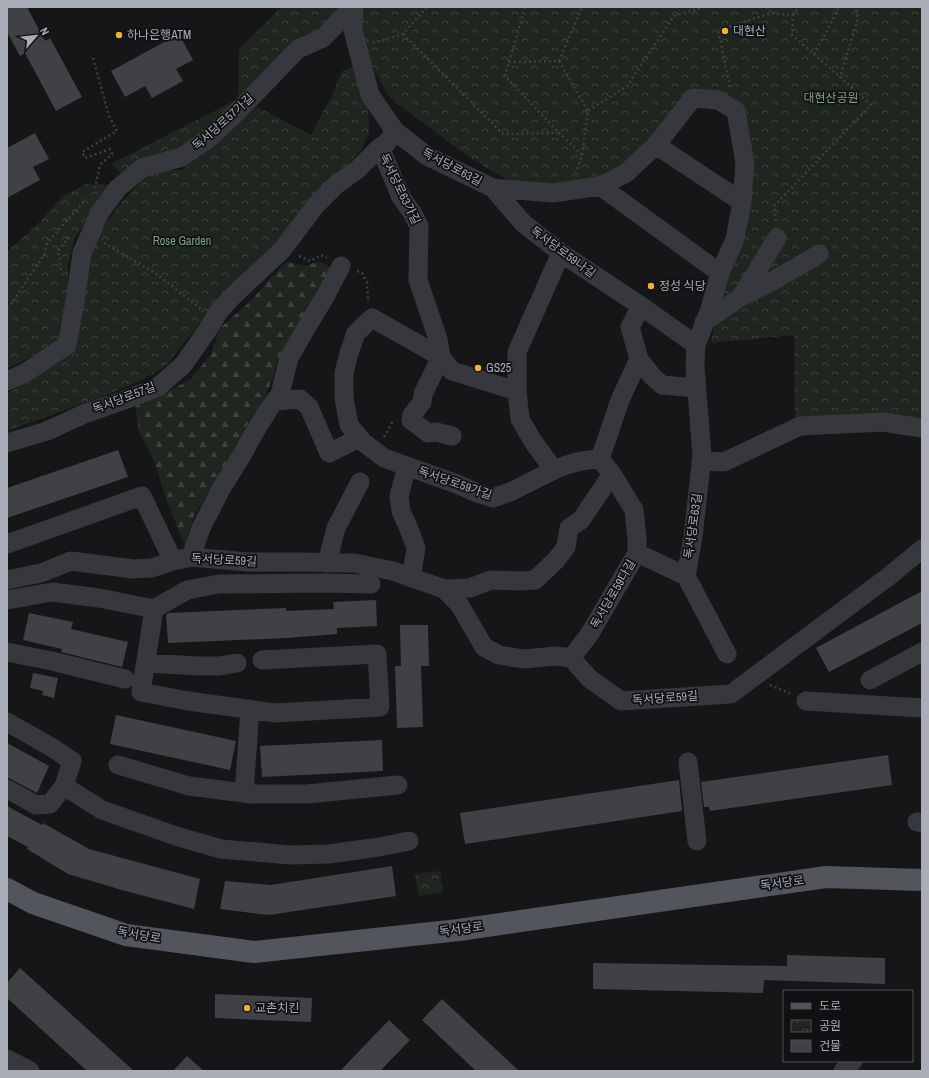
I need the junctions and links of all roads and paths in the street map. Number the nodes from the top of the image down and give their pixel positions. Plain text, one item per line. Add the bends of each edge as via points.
1 (350, 7) edge
2 (354, 7) edge
3 (427, 7) edge
4 (525, 7) edge
5 (582, 7) edge
6 (705, 7) edge
7 (766, 7) edge
8 (799, 7) edge
9 (836, 7) edge
10 (856, 7) edge
11 (772, 13) junction
12 (793, 15) junction
13 (403, 34) junction
14 (357, 48) junction
15 (814, 54) junction
16 (93, 58) dead end
17 (560, 61) junction
18 (509, 62) junction
19 (840, 78) junction
20 (588, 111) junction
21 (736, 111) junction
22 (395, 131) junction
23 (559, 133) junction
24 (656, 145) junction
25 (380, 147) junction
26 (582, 155) junction
27 (101, 185) dead end
28 (600, 186) junction
29 (493, 188) junction
30 (571, 190) junction
31 (91, 194) dead end
32 (742, 202) junction
33 (774, 206) dead end
34 (90, 235) junction
35 (777, 238) dead end
36 (282, 250) junction
37 (561, 253) junction
38 (819, 254) dead end
39 (341, 266) junction
40 (720, 273) junction
41 (741, 297) junction
42 (641, 306) junction
43 (7, 308) edge
44 (372, 318) junction
45 (214, 319) junction
46 (704, 322) junction
47 (696, 345) junction
48 (441, 357) junction
49 (639, 360) junction
50 (7, 381) edge
51 (697, 388) junction
52 (517, 391) junction
53 (275, 401) junction
54 (411, 420) junction
55 (922, 428) edge
56 (452, 436) dead end
57 (359, 438) junction
58 (7, 443) edge
59 (375, 451) junction
60 (600, 459) junction
61 (701, 461) junction
62 (407, 466) junction
63 (554, 470) junction
64 (612, 474) junction
65 (360, 482) dead end
66 (7, 544) edge
67 (922, 549) edge
68 (637, 553) junction
69 (182, 559) junction
70 (326, 562) junction
71 (686, 576) junction
72 (411, 578) junction
73 (7, 580) edge
74 (371, 584) dead end
75 (444, 589) junction
76 (7, 600) edge
77 (154, 610) junction
78 (7, 652) edge
79 (922, 652) edge
80 (728, 654) dead end
81 (571, 658) junction
82 (262, 660) dead end
83 (146, 663) junction
84 (238, 663) dead end
85 (754, 677) junction
86 (125, 680) dead end
87 (870, 680) dead end
88 (806, 702) joint
89 (922, 708) edge
90 (250, 709) junction
91 (7, 722) edge
92 (688, 762) dead end
93 (118, 766) dead end
94 (398, 785) dead end
95 (64, 786) junction
96 (7, 789) edge
97 (244, 793) junction
98 (409, 841) dead end
99 (697, 841) dead end
100 (922, 880) edge
101 (7, 889) edge
102 (7, 1059) edge
103 (852, 1062) edge
104 (30, 1071) edge
105 (843, 1071) edge

1 - 34 street, 독서당로57가길 via 323,38 298,50 212,136 182,157 142,168 118,188 100,212
2 - 14 street, 독서당로63길 via 353,30
3 - 13 path
4 - 18 path
5 - 17 path
6 - 20 path via 674,16 627,86
7 - 11 path
8 - 12 path
9 - 15 path via 838,10
10 - 19 path via 858,20
11 - 12 path
11 - 21 path via 718,30
12 - 15 path via 792,35
13 - 14 path
13 - 23 path via 503,134
14 - 22 street, 독서당로63길 via 370,95
15 - 19 path
16 - 27 path via 109,116 117,131 82,152 85,158 110,149 112,154 100,165 95,188
17 - 18 path
17 - 20 path
18 - 23 path via 505,76
19 - 33 path via 871,105
20 - 26 path
21 - 24 street, 독서당로63길 via 718,100 693,98
21 - 32 street, 독서당로63길 via 745,163
22 - 25 street, 독서당로57길 via 385,145
22 - 29 street, 독서당로63길 via 427,156
23 - 26 path
24 - 28 street, 독서당로63길 via 625,174
24 - 32 street
25 - 36 street, 독서당로57길 via 316,205
25 - 48 street, 독서당로63가길 via 401,197 419,226 418,280 438,338
26 - 30 path
28 - 30 street, 독서당로63길
28 - 40 street
29 - 30 street, 독서당로63길 via 553,193
29 - 37 street, 독서당로59나길 via 523,223
31 - 43 path via 47,243 44,255
32 - 40 street, 독서당로63길 via 735,239
34 - 45 path via 155,273
34 - 50 street, 독서당로57가길 via 82,253 67,345 25,373
35 - 41 street
36 - 39 path via 310,261 321,255
36 - 45 street, 독서당로57길 via 235,294
37 - 42 street, 독서당로59나길
37 - 52 street via 516,352
38 - 41 street
39 - 44 path via 362,273 367,283
39 - 53 street via 289,358 280,394
40 - 46 street, 독서당로63길
41 - 46 street
42 - 47 street, 독서당로59나길
42 - 49 street via 630,327
44 - 48 street
44 - 57 street, 독서당로59가길 via 356,333 344,373 344,398 349,425
45 - 58 street, 독서당로57길 via 184,364 158,387 46,431
46 - 47 street, 독서당로63길
47 - 51 street, 독서당로63길
48 - 52 street via 452,371
48 - 54 street via 423,394 422,402 412,414
49 - 51 street via 662,385
49 - 60 street via 620,400
51 - 61 street, 독서당로63길
52 - 63 street via 520,419 534,444
53 - 57 street via 300,399 308,407 329,453
53 - 69 street
54 - 56 street via 428,433
54 - 59 path via 396,416
55 - 61 street via 883,422 800,426 724,462
57 - 59 street, 독서당로59가길
59 - 62 street, 독서당로59가길 via 384,458
60 - 63 street via 583,460
60 - 64 street, 독서당로59다길
61 - 71 street, 독서당로63길
62 - 63 street, 독서당로59가길 via 493,498
62 - 72 street via 399,496 401,511 416,548
64 - 68 street, 독서당로59다길 via 634,510
64 - 75 street via 580,520 569,528 566,547 534,580 491,580 470,588
65 - 70 street via 336,528
66 - 69 street via 142,496
67 - 85 street, 독서당로59길
68 - 71 street
68 - 81 street, 독서당로59다길 via 589,635
69 - 70 street, 독서당로59길
69 - 73 street, 독서당로59길 via 152,568 133,569 71,561 41,573
70 - 72 street, 독서당로59길 via 354,563 394,571
71 - 80 street, 독서당로63길
72 - 75 street, 독서당로59길
74 - 77 street via 219,584 187,590
75 - 81 street, 독서당로59길 via 459,604 484,647 499,655 523,660 556,656
76 - 77 street via 52,592 99,598
77 - 83 street
78 - 86 street
79 - 87 street
81 - 85 street, 독서당로59길 via 590,679 621,701 731,694
82 - 90 street via 377,654 380,708 276,713
83 - 84 street via 199,666
83 - 90 street via 141,692
85 - 88 path
88 - 89 street
90 - 97 street
91 - 95 street via 51,746 72,761
92 - 99 street
93 - 97 street via 189,786
94 - 97 street via 307,794
95 - 96 street via 50,804 36,805
95 - 98 street via 102,810 221,849 289,855 329,854
100 - 101 main road, 독서당로 via 826,877 459,930 254,952 126,935 33,903
102 - 104 street
103 - 105 street

